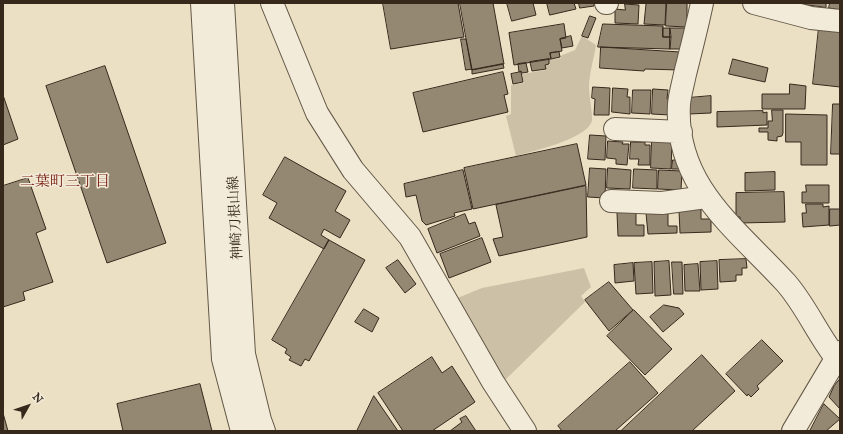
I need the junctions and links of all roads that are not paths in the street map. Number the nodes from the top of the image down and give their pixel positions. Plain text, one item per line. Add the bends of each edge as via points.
1 (202, 3) edge
2 (223, 3) edge
3 (272, 3) edge
4 (702, 3) edge
5 (754, 3) edge
6 (840, 20) edge
7 (615, 129) dead end
8 (681, 132) junction
9 (706, 197) junction
10 (611, 201) dead end
11 (839, 358) edge
12 (242, 431) edge
13 (264, 431) edge
14 (524, 431) edge
15 (793, 431) edge

1 - 12 street, 神崎刀根山線 via 223,359
2 - 13 street, 神崎刀根山線 via 244,354
3 - 14 street via 317,113 353,170 410,237
4 - 8 street via 679,102
5 - 6 street via 811,18
7 - 8 street
8 - 9 street via 690,165
9 - 10 street via 662,203
9 - 11 street via 727,224 792,290 820,338
11 - 15 street

